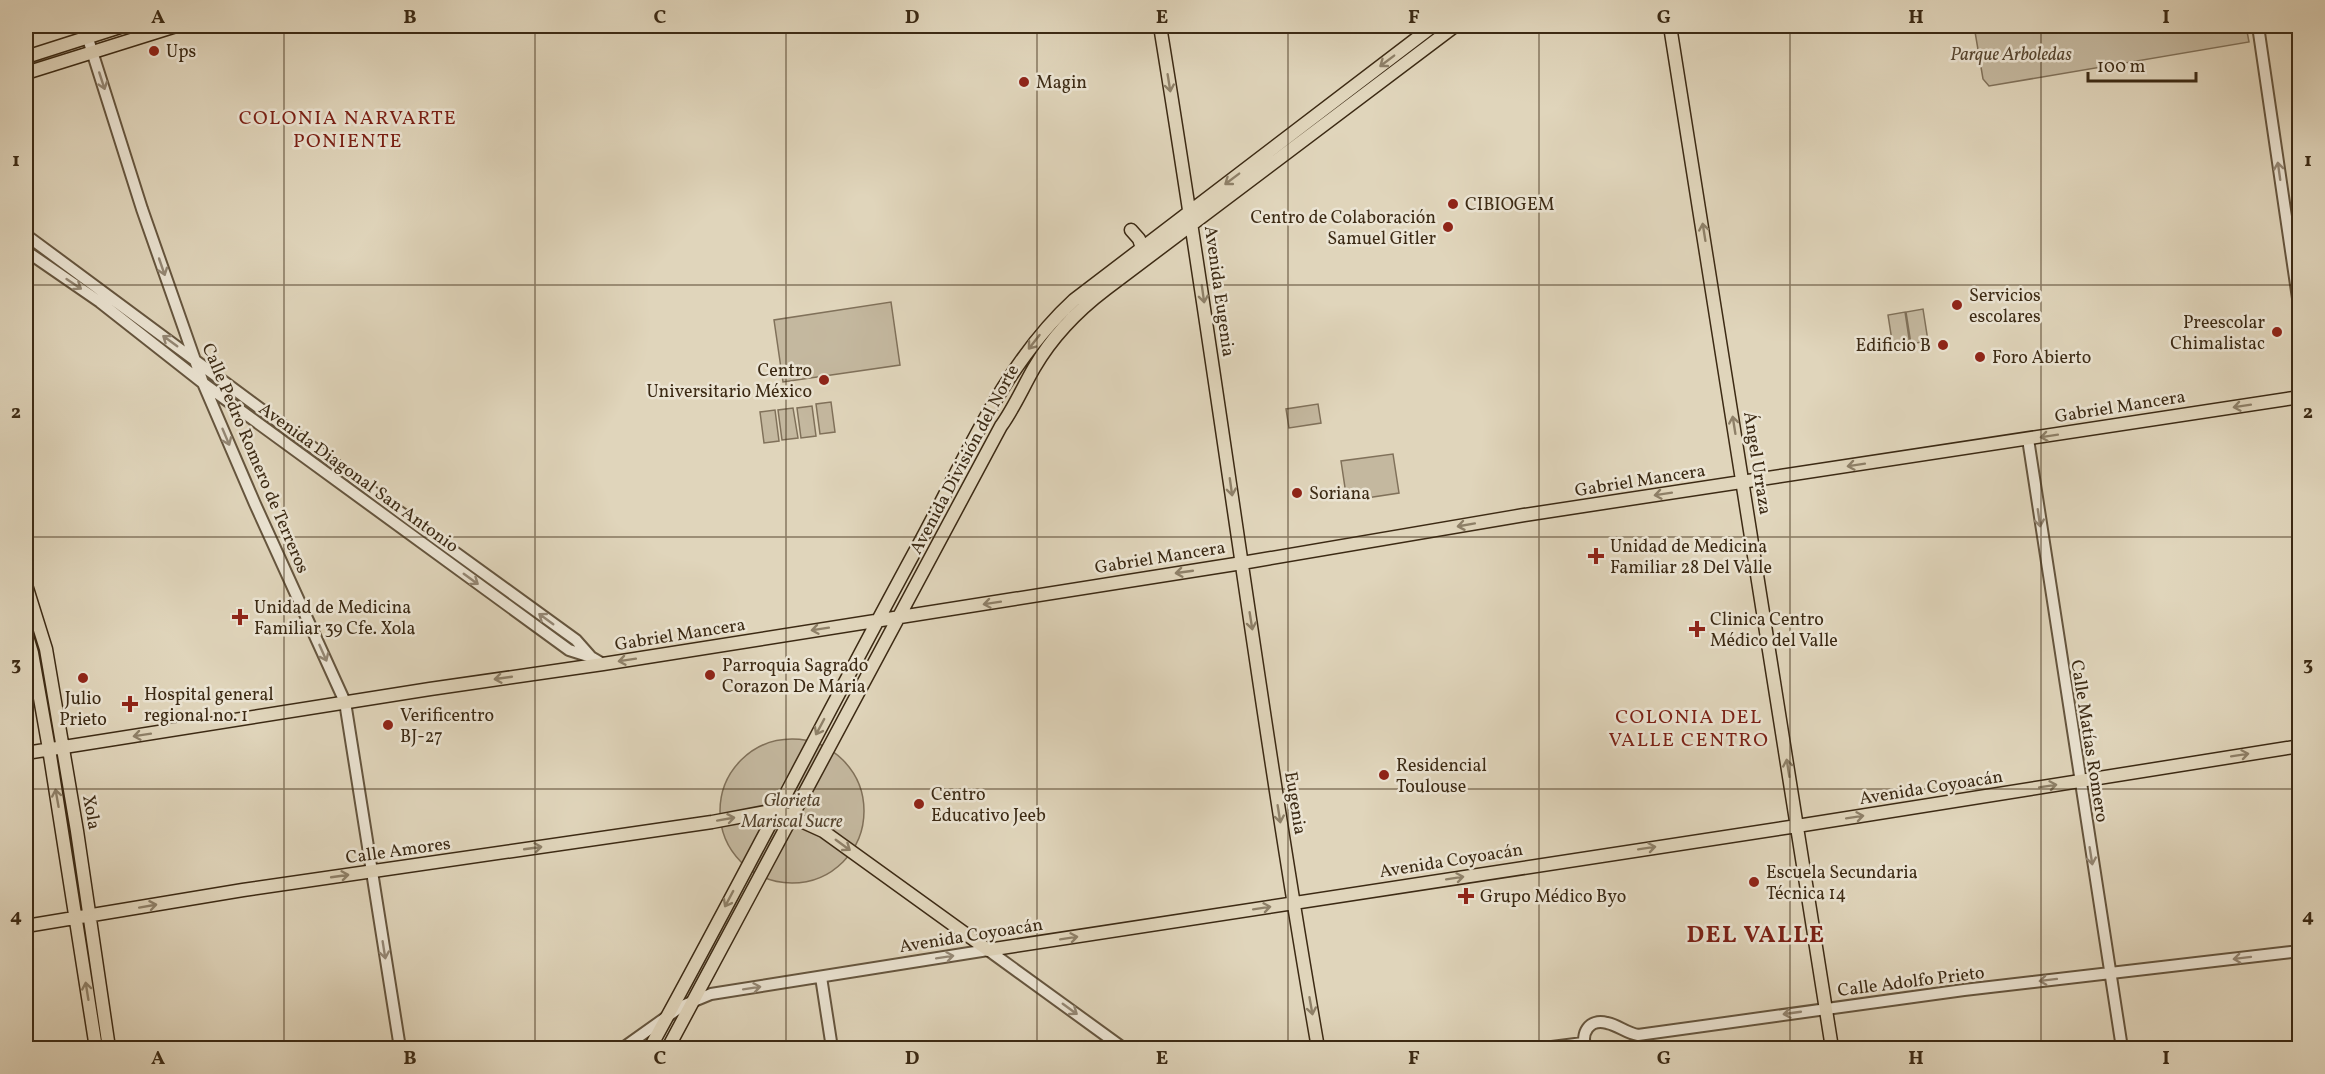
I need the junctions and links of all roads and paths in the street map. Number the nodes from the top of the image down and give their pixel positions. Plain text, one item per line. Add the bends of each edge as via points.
1 (123, 26) edge
2 (176, 26) edge
3 (1160, 26) edge
4 (1433, 26) edge
5 (1455, 26) edge
6 (1670, 26) edge
7 (2258, 26) edge
8 (86, 31) edge
9 (93, 52) junction
10 (26, 57) edge
11 (26, 73) edge
12 (1191, 216) junction
13 (1131, 230) dead end
14 (26, 235) edge
15 (31, 245) edge
16 (1142, 248) junction
17 (26, 251) edge
18 (2300, 312) edge
19 (195, 360) junction
20 (203, 383) junction
21 (2300, 397) edge
22 (2028, 439) junction
23 (1743, 482) junction
24 (1242, 563) junction
25 (26, 585) edge
26 (899, 616) junction
27 (878, 620) junction
28 (26, 633) edge
29 (591, 657) junction
30 (603, 664) junction
31 (345, 702) junction
32 (2300, 746) edge
33 (62, 747) junction
34 (49, 749) junction
35 (26, 753) edge
36 (2079, 782) junction
37 (776, 810) junction
38 (792, 817) junction
39 (1797, 826) junction
40 (372, 872) junction
41 (1294, 903) junction
42 (90, 916) junction
43 (75, 918) junction
44 (26, 926) edge
45 (988, 950) junction
46 (2300, 951) edge
47 (2109, 973) junction
48 (821, 977) junction
49 (695, 999) junction
50 (1825, 1009) junction
51 (669, 1015) junction
52 (1585, 1046) edge
53 (96, 1048) edge
54 (109, 1048) edge
55 (400, 1048) edge
56 (623, 1048) edge
57 (650, 1048) edge
58 (668, 1048) edge
59 (832, 1048) edge
60 (1123, 1048) edge
61 (1318, 1048) edge
62 (1544, 1048) edge
63 (1832, 1048) edge
64 (2122, 1048) edge

1 - 8 main road
2 - 9 main road
3 -> 12 main road, Avenida Eugenia
4 -> 12 main road, Avenida División del Norte
5 - 12 main road, Avenida División del Norte
23 -> 6 main road, Ángel Urraza
18 -> 7 street
8 - 9 street, Calle Pedro Romero de Terreros
8 - 10 main road
9 - 11 main road
9 -> 19 street, Calle Pedro Romero de Terreros
12 - 16 main road, Avenida División del Norte
12 -> 24 main road, Avenida Eugenia
12 - 26 main road, Avenida División del Norte via 1071,318 1046,350
13 - 16 main road
14 - 15 street, Avenida Diagonal San Antonio
19 -> 15 street, Avenida Diagonal San Antonio
16 -> 27 main road, Avenida División del Norte via 1057,316 1020,360
17 -> 20 street, Avenida Diagonal San Antonio via 100,302
19 - 20 street, Calle Pedro Romero de Terreros
29 -> 19 street, Avenida Diagonal San Antonio via 576,640
20 -> 29 street, Avenida Diagonal San Antonio via 569,650
20 -> 31 street, Calle Pedro Romero de Terreros
21 -> 22 main road, Gabriel Mancera
22 -> 23 main road, Gabriel Mancera
22 -> 36 street, Calle Matías Romero
23 -> 24 main road, Gabriel Mancera
39 -> 23 main road, Ángel Urraza
24 -> 26 main road, Gabriel Mancera
24 -> 41 main road, Eugenia
25 - 33 main road, Xola via 46,649
26 - 27 main road, Gabriel Mancera
26 - 38 main road, Avenida División del Norte
27 -> 30 main road, Gabriel Mancera
27 -> 37 main road, Avenida División del Norte
28 - 34 main road, Xola
29 - 30 street, Avenida Diagonal San Antonio
30 -> 31 main road, Gabriel Mancera
31 -> 33 main road, Gabriel Mancera
31 - 40 street, Calle Pedro Romero de Terreros
36 -> 32 main road, Avenida Coyoacán
33 - 34 main road, Gabriel Mancera
33 - 42 main road, Xola
34 - 35 main road, Gabriel Mancera
43 -> 34 main road, Xola
39 -> 36 main road, Avenida Coyoacán
36 -> 47 street, Calle Matías Romero
37 - 38 main road
40 -> 37 main road, Calle Amores
37 -> 51 main road, Avenida División del Norte
38 -> 45 main road via 823,831
38 - 49 main road, Avenida División del Norte
41 -> 39 main road, Avenida Coyoacán
39 - 50 main road, Ángel Urraza
42 -> 40 main road, Calle Amores
40 -> 55 street, Calle Pedro Romero de Terreros
45 -> 41 main road, Avenida Coyoacán
41 -> 61 main road, Eugenia
42 - 43 main road, Calle Amores
42 - 54 main road, Xola
43 - 44 main road, Calle Amores
53 -> 43 main road, Xola
48 -> 45 street, Avenida Coyoacán
45 -> 60 street
46 -> 47 street, Calle Adolfo Prieto
47 -> 50 street, Calle Adolfo Prieto
47 - 64 street, Calle Matías Romero
49 -> 48 street, Avenida Coyoacán
48 - 59 street
49 - 51 street, Avenida Coyoacán
49 - 58 main road, Avenida División del Norte
50 -> 52 street, Calle Adolfo Prieto via 1638,1035 1601,1022 1584,1031
50 - 63 main road, Ángel Urraza
51 - 56 street, Avenida Coyoacán
51 - 57 main road, Avenida División del Norte
52 - 62 street, Calle Adolfo Prieto

